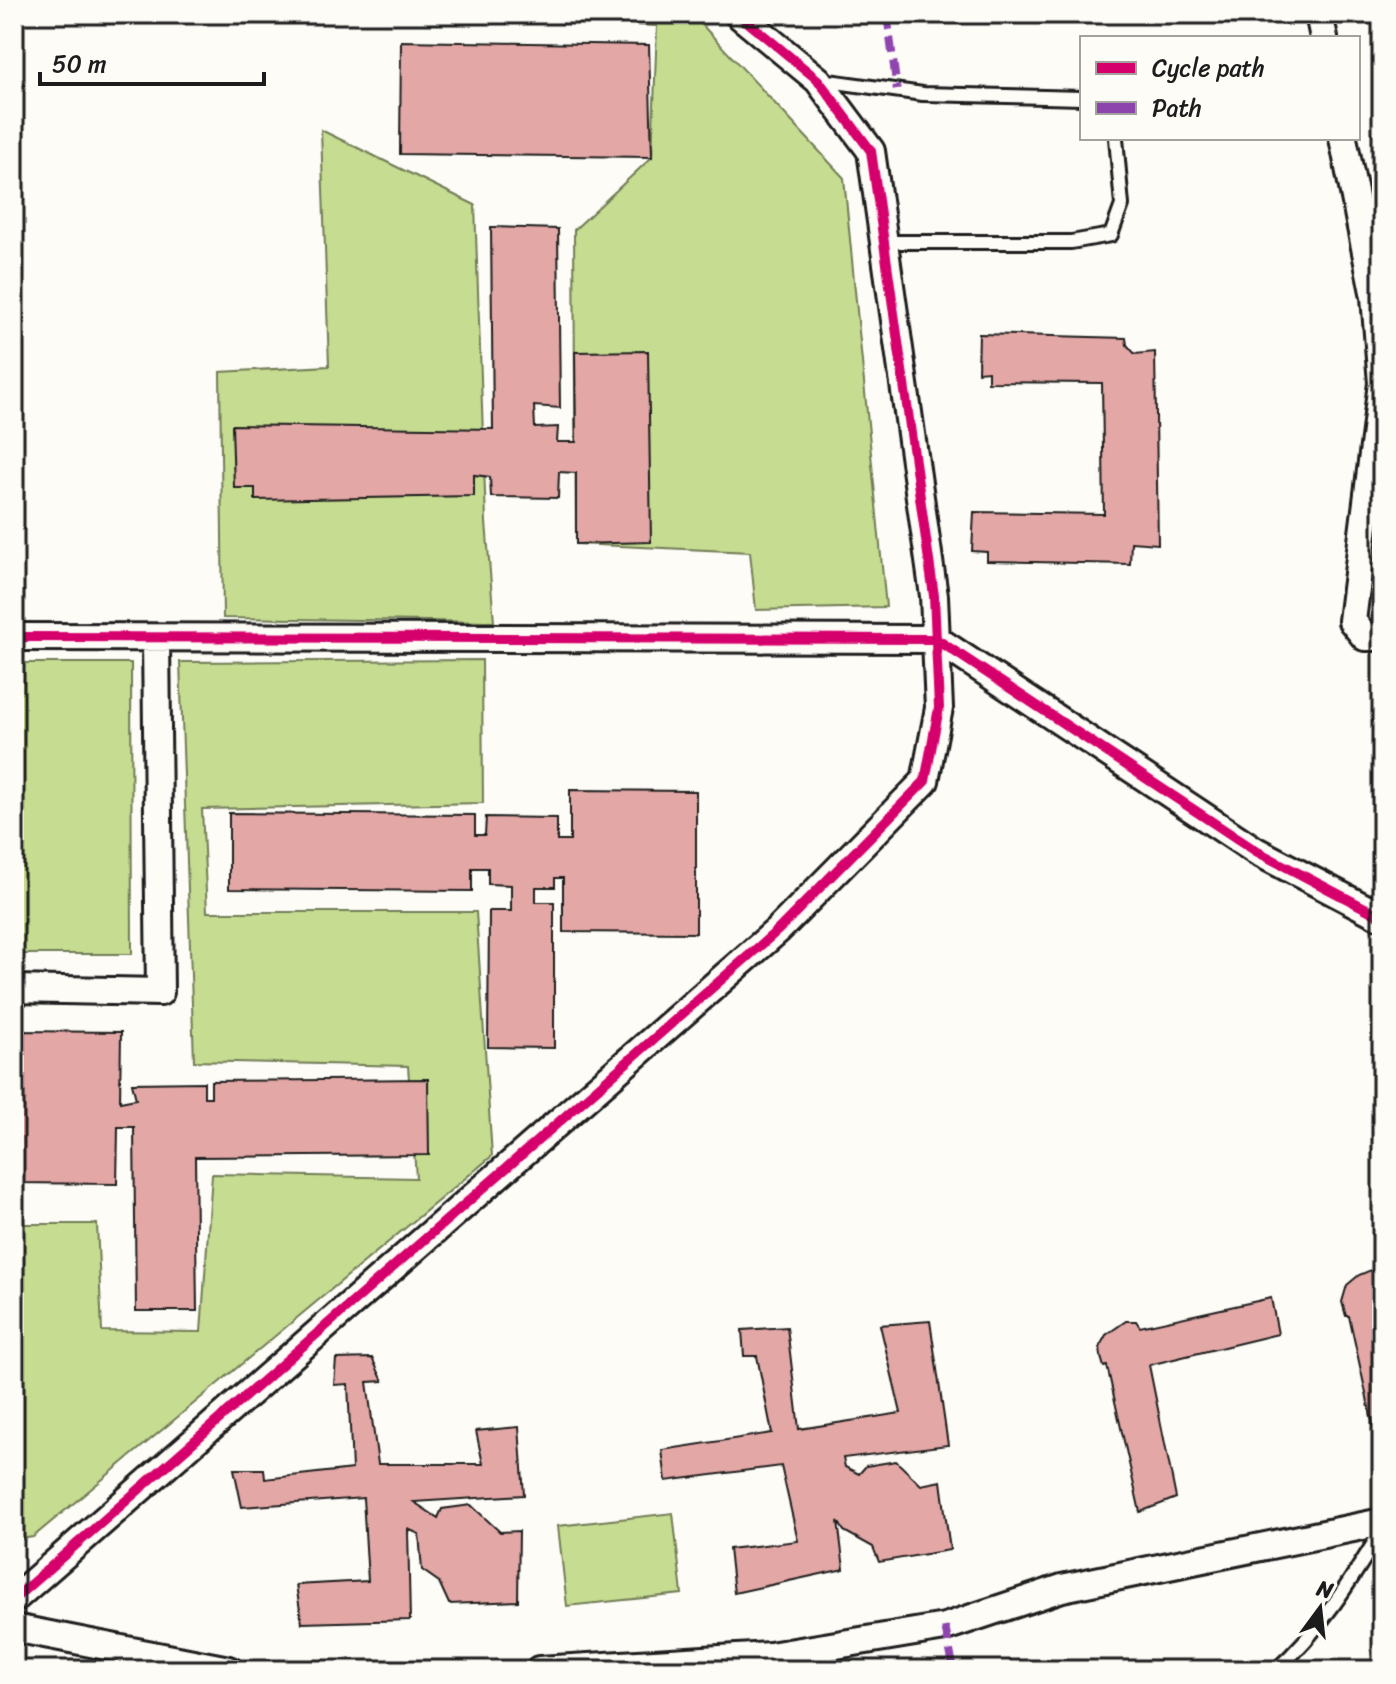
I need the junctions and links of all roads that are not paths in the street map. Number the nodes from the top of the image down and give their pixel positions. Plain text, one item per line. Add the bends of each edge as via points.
1 (738, 14) edge
2 (1319, 14) edge
3 (1324, 36) edge
4 (818, 80) junction
5 (1080, 98) edge
6 (1116, 140) edge
7 (1343, 140) edge
8 (886, 242) junction
9 (14, 637) edge
10 (1382, 637) edge
11 (936, 639) junction
12 (156, 640) junction
13 (1382, 917) edge
14 (14, 989) edge
15 (1382, 1522) edge
16 (1382, 1530) edge
17 (14, 1599) edge
18 (14, 1628) edge
19 (229, 1670) edge
20 (539, 1670) edge
21 (1276, 1670) edge

1 - 4 street
2 - 3 street
4 - 5 lane via 923,94
4 - 8 street via 871,151
6 - 8 lane via 1122,205 1111,235 1071,242
7 - 10 street via 1375,297 1382,383 1352,621 1365,637
8 - 11 street
9 - 12 street
11 - 12 street
11 - 13 street via 1256,851
11 - 17 street via 939,708 925,781 778,930
12 - 14 street via 160,992
15 - 20 street via 1062,1588 930,1630 770,1656
16 - 21 lane via 1354,1577
18 - 19 street

